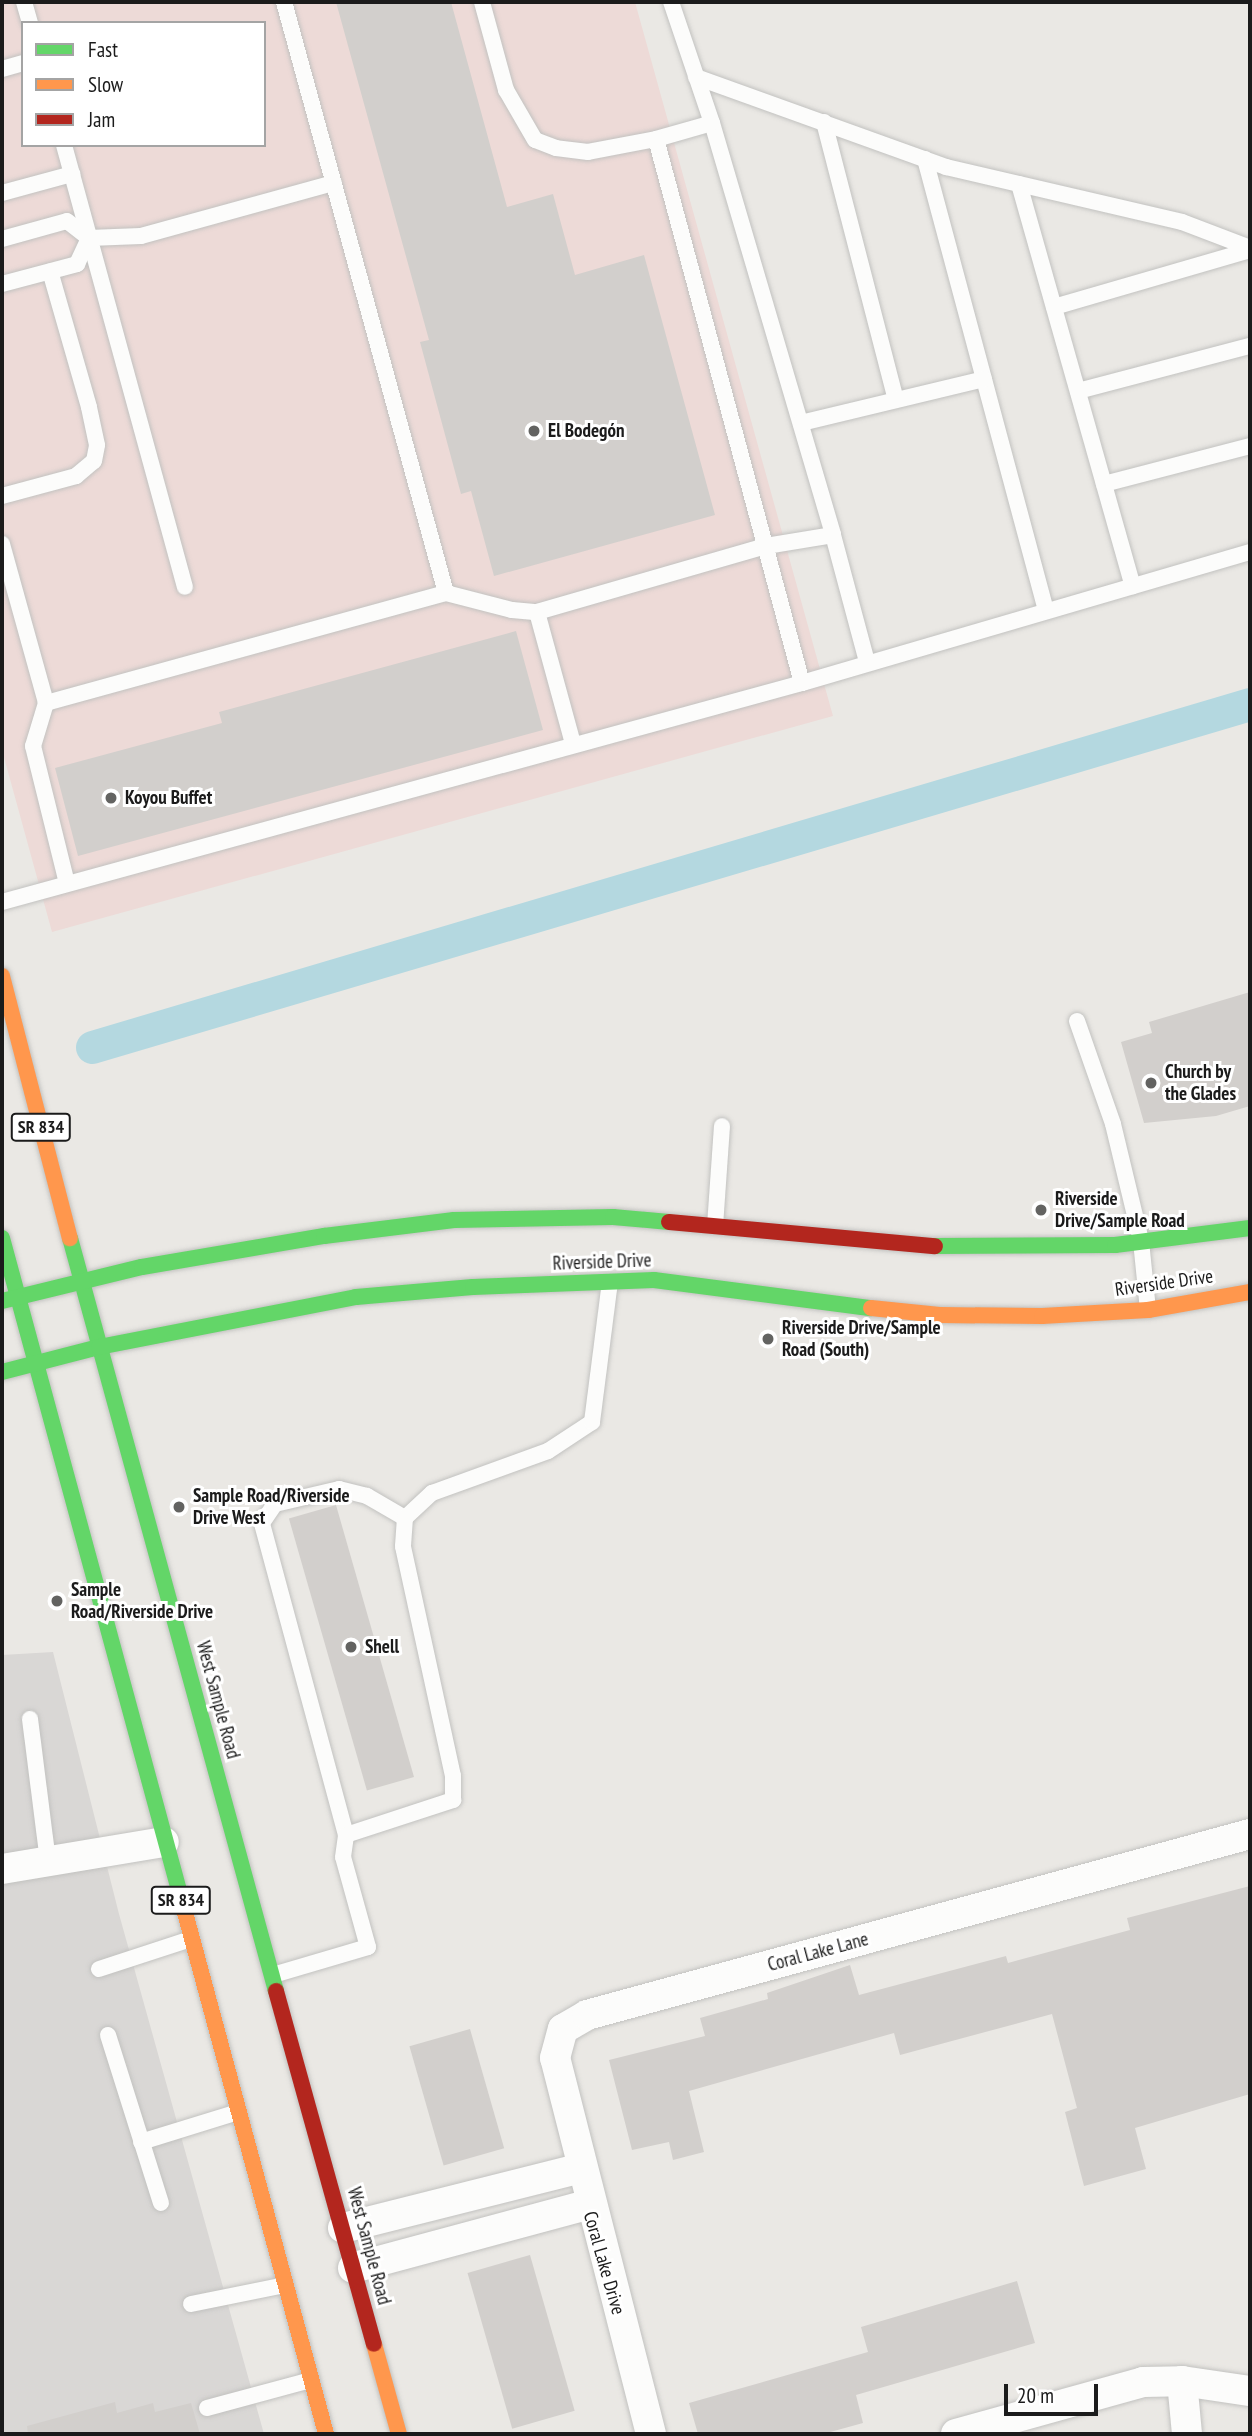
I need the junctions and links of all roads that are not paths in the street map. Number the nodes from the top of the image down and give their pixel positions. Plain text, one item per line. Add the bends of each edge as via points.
1 (24, 2) edge
2 (284, 2) edge
3 (482, 2) edge
4 (671, 2) edge
5 (29, 21) edge
6 (21, 64) edge
7 (2, 69) edge
8 (696, 77) junction
9 (712, 122) junction
10 (824, 122) junction
11 (656, 139) junction
12 (65, 147) edge
13 (925, 159) junction
14 (72, 174) junction
15 (334, 183) junction
16 (1019, 184) junction
17 (2, 193) edge
18 (89, 238) junction
19 (2, 239) edge
20 (1250, 249) edge
21 (50, 271) junction
22 (2, 285) edge
23 (1054, 307) junction
24 (1250, 346) edge
25 (984, 379) junction
26 (1078, 391) junction
27 (896, 400) junction
28 (801, 423) junction
29 (1250, 446) edge
30 (1104, 484) junction
31 (2, 496) edge
32 (833, 535) junction
33 (2, 544) edge
34 (766, 546) junction
35 (1250, 552) edge
36 (1133, 586) junction
37 (185, 587) dead end
38 (446, 593) junction
39 (1046, 611) junction
40 (537, 612) junction
41 (867, 662) junction
42 (802, 682) junction
43 (46, 703) junction
44 (573, 744) junction
45 (67, 883) junction
46 (2, 902) edge
47 (2, 976) edge
48 (1077, 1021) dead end
49 (722, 1126) dead end
50 (715, 1226) junction
51 (1250, 1228) edge
52 (2, 1238) edge
53 (1140, 1241) junction
54 (81, 1279) junction
55 (610, 1282) junction
56 (1250, 1292) edge
57 (19, 1298) junction
58 (2, 1301) edge
59 (1148, 1310) junction
60 (99, 1347) junction
61 (38, 1365) junction
62 (2, 1372) edge
63 (405, 1518) junction
64 (30, 1718) dead end
65 (1250, 1834) edge
66 (346, 1835) junction
67 (164, 1842) junction
68 (48, 1861) junction
69 (2, 1869) edge
70 (191, 1939) junction
71 (99, 1969) dead end
72 (273, 1975) junction
73 (108, 2035) dead end
74 (238, 2112) junction
75 (141, 2142) junction
76 (582, 2168) junction
77 (160, 2203) dead end
78 (590, 2204) junction
79 (343, 2228) junction
80 (354, 2268) junction
81 (285, 2285) junction
82 (191, 2304) dead end
83 (311, 2380) junction
84 (1182, 2381) junction
85 (1250, 2391) edge
86 (207, 2408) dead end
87 (326, 2434) edge
88 (398, 2434) edge
89 (651, 2434) edge
90 (956, 2434) edge
91 (1187, 2434) edge

1 - 5 lane
2 - 15 lane
3 - 11 lane via 506,90 535,140 588,152
4 - 8 lane
6 - 7 lane
8 - 9 lane
8 - 10 lane
9 - 11 lane
9 - 28 lane
10 - 13 lane
10 - 27 lane
11 - 34 lane
12 - 14 lane
13 - 16 lane
13 - 25 lane
14 - 17 lane
14 - 18 lane
15 - 18 lane via 141,236
15 - 38 lane
16 - 20 lane via 1182,222
16 - 23 lane
18 - 19 lane via 67,221
18 - 21 lane via 77,264
18 - 37 lane
20 - 23 lane
21 - 22 lane
21 - 31 lane via 89,407 97,445 94,461 76,476
23 - 26 lane
24 - 26 lane
25 - 27 lane
25 - 39 lane
26 - 30 lane
27 - 28 lane
28 - 32 lane
29 - 30 lane
30 - 36 lane
32 - 34 lane
32 - 41 lane
33 - 43 lane
34 - 40 lane
34 - 42 lane
35 - 36 lane
36 - 39 lane
38 - 40 lane
38 - 43 lane
39 - 41 lane
40 - 44 lane
41 - 42 lane
42 - 44 lane
43 - 45 lane via 33,746
44 - 45 lane
45 - 46 lane
47 - 54 main road, West Sample Road / SR 834
48 - 53 lane via 1113,1124
49 - 50 lane
50 - 53 main road, Riverside Drive via 876,1243 992,1249
50 - 54 main road, Riverside Drive via 613,1217 454,1220 324,1236
51 - 53 main road, Riverside Drive
52 - 57 main road, SR 834
53 - 59 lane
54 - 57 main road, Riverside Drive
54 - 60 main road, West Sample Road / SR 834
55 - 59 main road, Riverside Drive via 654,1280 747,1295 940,1315 1042,1317
55 - 60 main road, Riverside Drive via 356,1297
55 - 63 lane via 592,1422 548,1451 432,1493
56 - 59 main road, Riverside Drive
57 - 58 main road, Riverside Drive
57 - 61 main road, SR 834
60 - 61 main road, Riverside Drive
60 - 72 main road, West Sample Road / SR 834
61 - 62 main road, Riverside Drive
61 - 67 main road, SR 834
63 - 66 lane via 403,1546 453,1776 453,1800
63 - 66 lane via 367,1496 339,1489 275,1504 262,1523
64 - 68 lane
65 - 76 street, Coral Lake Lane via 587,2015 562,2029 555,2058
66 - 72 lane via 344,1857 368,1947
67 - 68 street
67 - 70 main road, SR 834
68 - 69 street
70 - 71 lane
70 - 74 main road, SR 834
72 - 79 main road, West Sample Road / SR 834
73 - 75 lane
74 - 75 lane
74 - 81 main road, SR 834
75 - 77 lane
76 - 78 street, Coral Lake Lane
76 - 79 street
78 - 80 street, Coral Lake Drive
78 - 89 street, Coral Lake Drive
79 - 80 main road, West Sample Road / SR 834
80 - 88 main road, West Sample Road / SR 834
81 - 82 lane
81 - 83 main road, SR 834
83 - 86 lane
83 - 87 main road, SR 834
84 - 85 street
84 - 90 street via 1143,2382
84 - 91 street

